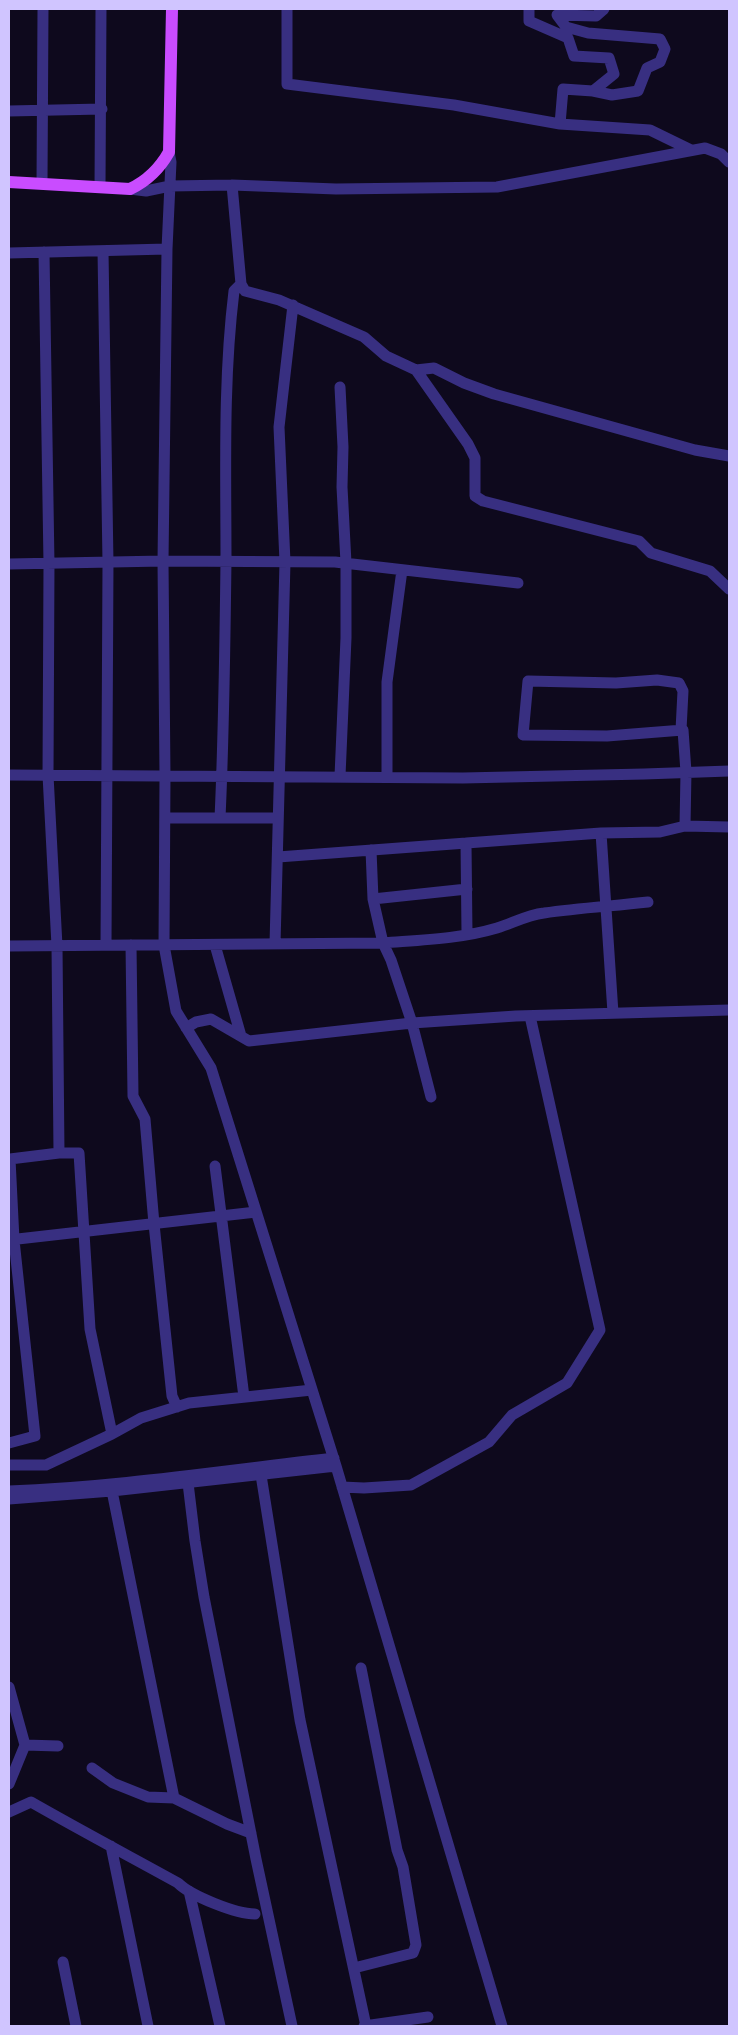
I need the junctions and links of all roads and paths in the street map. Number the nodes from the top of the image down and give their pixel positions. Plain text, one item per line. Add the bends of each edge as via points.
1 (43, 9) edge
2 (101, 9) edge
3 (172, 9) edge
4 (287, 9) edge
5 (529, 9) edge
6 (604, 9) edge
7 (593, 91) junction
8 (102, 109) junction
9 (43, 110) junction
10 (9, 111) edge
11 (560, 124) junction
12 (691, 150) junction
13 (169, 152) junction
14 (729, 162) edge
15 (9, 182) edge
16 (42, 184) junction
17 (232, 184) junction
18 (170, 186) junction
19 (100, 187) junction
20 (130, 189) junction
21 (167, 250) junction
22 (103, 251) junction
23 (44, 252) junction
24 (9, 253) edge
25 (241, 284) junction
26 (293, 305) junction
27 (416, 370) junction
28 (340, 386) dead end
29 (729, 456) edge
30 (163, 561) junction
31 (226, 562) junction
32 (285, 562) junction
33 (108, 563) junction
34 (346, 563) junction
35 (9, 564) edge
36 (49, 564) junction
37 (402, 570) junction
38 (518, 583) dead end
39 (729, 589) edge
40 (681, 730) junction
41 (729, 771) edge
42 (686, 772) junction
43 (9, 775) edge
44 (48, 775) junction
45 (108, 776) junction
46 (165, 776) junction
47 (222, 776) junction
48 (280, 776) junction
49 (340, 776) junction
50 (387, 777) junction
51 (165, 818) junction
52 (220, 818) junction
53 (278, 818) junction
54 (685, 826) junction
55 (729, 827) edge
56 (601, 833) junction
57 (466, 843) junction
58 (370, 850) junction
59 (278, 856) junction
60 (467, 889) junction
61 (373, 899) junction
62 (648, 902) dead end
63 (604, 906) junction
64 (466, 934) junction
65 (383, 943) junction
66 (275, 944) junction
67 (106, 945) junction
68 (131, 945) junction
69 (164, 945) junction
70 (215, 945) junction
71 (9, 946) edge
72 (57, 946) junction
73 (729, 1010) edge
74 (613, 1013) junction
75 (530, 1016) junction
76 (412, 1023) junction
77 (186, 1028) junction
78 (241, 1036) junction
79 (431, 1097) dead end
80 (59, 1153) junction
81 (215, 1166) dead end
82 (256, 1212) junction
83 (221, 1216) junction
84 (154, 1224) junction
85 (84, 1232) junction
86 (11, 1240) edge
87 (312, 1390) junction
88 (244, 1397) junction
89 (177, 1407) junction
90 (112, 1434) junction
91 (9, 1442) edge
92 (335, 1462) junction
93 (9, 1466) edge
94 (261, 1475) junction
95 (188, 1483) junction
96 (342, 1487) junction
97 (9, 1491) edge
98 (112, 1491) junction
99 (9, 1499) edge
100 (361, 1668) dead end
101 (9, 1687) edge
102 (25, 1745) junction
103 (58, 1746) dead end
104 (92, 1768) dead end
105 (9, 1784) edge
106 (174, 1798) junction
107 (9, 1812) edge
108 (251, 1833) junction
109 (111, 1846) junction
110 (189, 1891) junction
111 (255, 1914) dead end
112 (64, 1962) dead end
113 (354, 1968) junction
114 (428, 2017) dead end
115 (76, 2026) edge
116 (148, 2026) edge
117 (220, 2026) edge
118 (292, 2026) edge
119 (365, 2026) edge
120 (502, 2026) edge

1 - 9 street
2 - 8 street
3 - 13 main road
4 - 11 street via 287,84 454,105
5 - 7 street via 529,22 568,38 574,56 609,58 614,74
6 - 7 street via 596,16 557,15 566,28 660,39 665,49 660,62 647,68 638,91 612,95
7 - 11 street via 563,89
8 - 9 street
8 - 19 street
9 - 10 street
9 - 16 street
11 - 12 street via 650,130
12 - 14 street via 705,148
12 - 17 street via 497,187 336,189
13 - 18 street
13 - 20 main road via 161,166
15 - 16 main road
16 - 19 main road
17 - 18 street
17 - 25 street
18 - 20 street via 146,191
18 - 21 street
19 - 20 main road
21 - 22 street
21 - 30 street
22 - 23 street
22 - 33 street
23 - 24 street
23 - 36 street
25 - 26 street via 245,291
25 - 31 street via 234,291 229,326 225,415
26 - 27 street via 364,337 386,356
26 - 32 street via 279,427
27 - 29 street via 434,368 494,394 695,450
27 - 39 street via 468,444 475,458 475,496 483,502 639,541 651,553 710,571
28 - 34 street
30 - 31 street
30 - 33 street
30 - 46 street
31 - 32 street
31 - 47 street
32 - 34 street
32 - 48 street
33 - 36 street
33 - 45 street
34 - 37 street
34 - 49 street
35 - 36 street
36 - 44 street
37 - 38 street
37 - 50 street via 387,682
40 - 40 street via 606,736 523,735 528,681 616,683 657,680 680,683 683,691
40 - 42 street
41 - 42 street
42 - 50 street
42 - 54 street
43 - 44 street
44 - 45 street
44 - 72 street
45 - 46 street
45 - 67 street
46 - 47 street
46 - 51 street
47 - 48 street
47 - 52 street
48 - 49 street
48 - 53 street
49 - 50 street
51 - 52 street
51 - 69 street
52 - 53 street
53 - 59 street
54 - 55 street
54 - 56 street via 660,832
56 - 57 street
56 - 63 street
57 - 58 street
57 - 60 street
58 - 59 street
58 - 61 street
59 - 66 street
60 - 61 street
60 - 64 street
61 - 65 street
62 - 63 street
63 - 64 street via 525,917 497,928
63 - 74 street
64 - 65 street
65 - 66 street
65 - 76 street
66 - 70 street
67 - 68 street
67 - 72 street
68 - 69 street
68 - 84 street via 133,1096 145,1119
69 - 70 street
69 - 77 street via 176,1011
70 - 78 street
71 - 72 street
72 - 80 street
73 - 74 street
74 - 75 street
75 - 76 street
75 - 96 street via 600,1330 567,1383 512,1415 489,1442 411,1485
76 - 78 street via 249,1041
76 - 79 street
77 - 78 street via 211,1019
77 - 82 street via 211,1068
80 - 85 street via 79,1153
80 - 86 street via 10,1159
81 - 83 street
82 - 83 street
82 - 87 street
83 - 84 street
83 - 88 street
84 - 85 street
84 - 89 street via 172,1396
85 - 86 street
85 - 90 street via 90,1329
86 - 91 street via 35,1436
87 - 88 street
87 - 92 street
88 - 89 street
89 - 90 street via 141,1418
90 - 93 street via 46,1465
92 - 94 street
92 - 96 street
92 - 97 street
94 - 95 street
94 - 113 street via 300,1720
95 - 98 street
95 - 108 street via 204,1596
96 - 120 street
98 - 99 street
98 - 106 street
100 - 113 street via 416,1945 413,1953
101 - 102 street
102 - 103 street
102 - 105 street
104 - 106 street via 113,1783 148,1797
106 - 108 street
107 - 109 street via 31,1802
108 - 118 street
109 - 110 street
109 - 116 street
110 - 111 street via 244,1914
110 - 117 street
112 - 115 street
113 - 119 street
114 - 119 street

